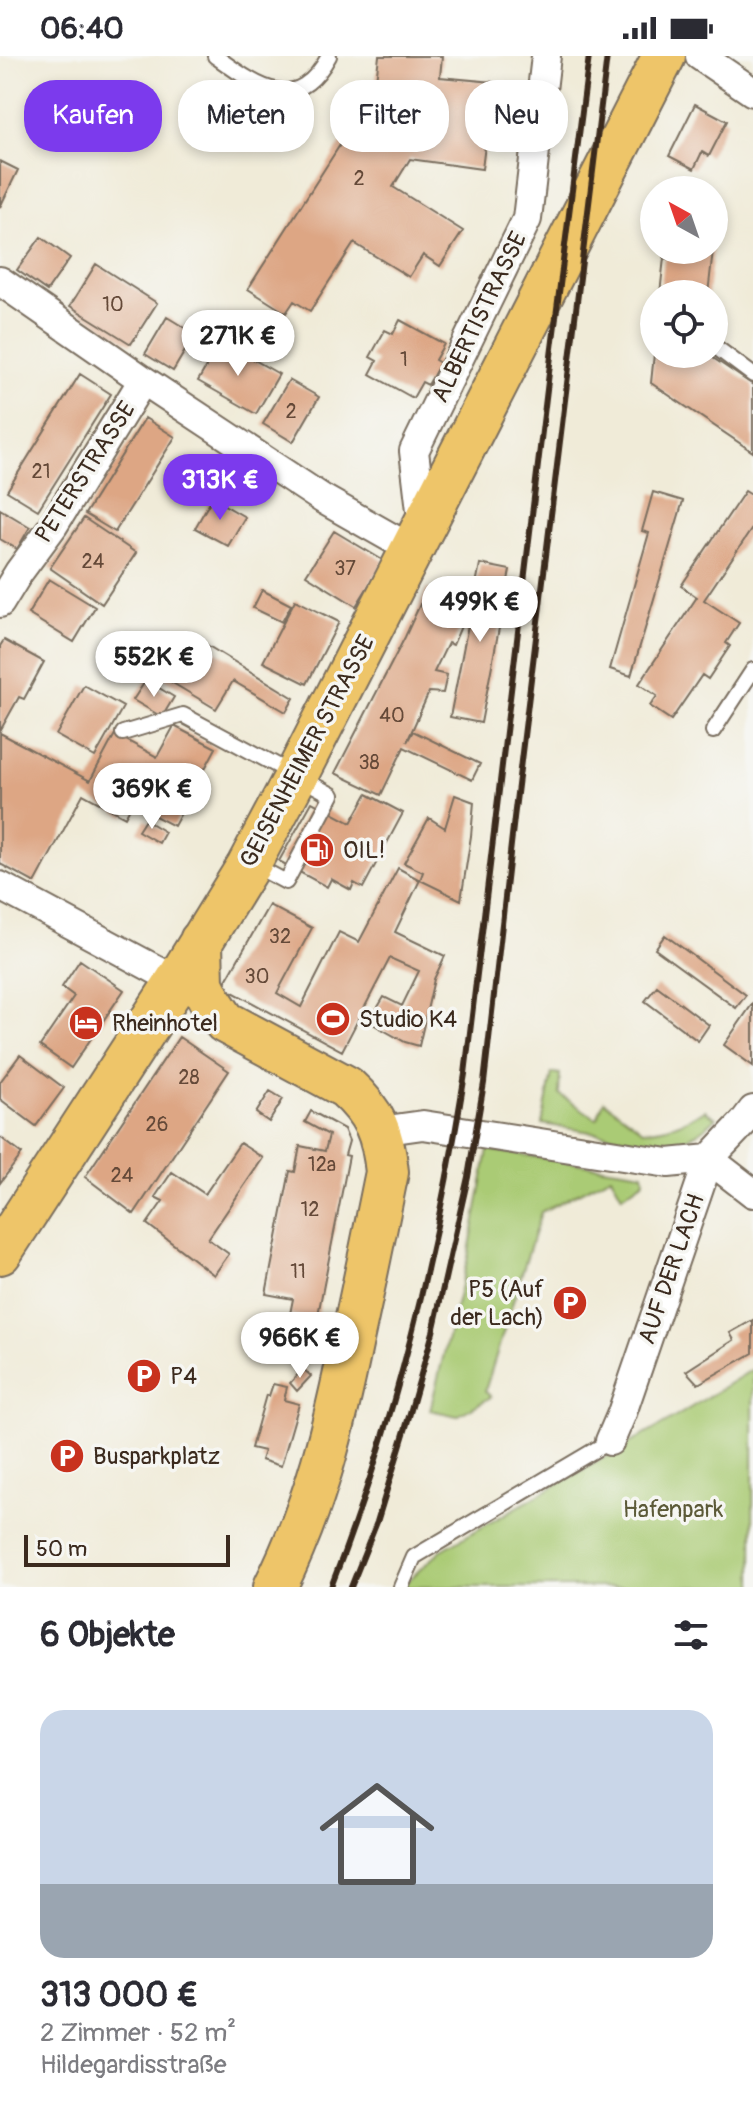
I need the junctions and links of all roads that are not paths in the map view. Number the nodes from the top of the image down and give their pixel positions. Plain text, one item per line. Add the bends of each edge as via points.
1 (215, 56) edge
2 (329, 56) edge
3 (546, 56) edge
4 (664, 56) edge
5 (700, 56) edge
6 (753, 92) edge
7 (0, 281) edge
8 (728, 356) edge
9 (753, 375) edge
10 (143, 380) junction
11 (417, 538) junction
12 (0, 603) edge
13 (753, 670) edge
14 (713, 731) dead end
15 (123, 733) dead end
16 (296, 776) junction
17 (0, 886) edge
18 (201, 941) junction
19 (177, 981) junction
20 (225, 1022) junction
21 (134, 1046) junction
22 (753, 1110) edge
23 (380, 1131) junction
24 (709, 1159) junction
25 (753, 1193) edge
26 (0, 1253) edge
27 (610, 1441) joint
28 (275, 1587) edge
29 (401, 1587) edge

1 - 2 lane via 259,85 288,91 306,84
3 - 11 street, ALBERTISTRASSE via 527,219 414,451
4 - 11 main road, GEISENHEIMER STRASSE
5 - 6 street
7 - 10 street
8 - 9 lane
10 - 11 street via 323,499
10 - 12 street, PETERSTRASSE
11 - 16 main road, GEISENHEIMER STRASSE
13 - 14 lane
15 - 16 lane via 183,715
16 - 18 main road, GEISENHEIMER STRASSE
17 - 19 street
18 - 19 main road, GEISENHEIMER STRASSE
18 - 20 main road via 202,984
19 - 21 main road, GEISENHEIMER STRASSE
20 - 21 main road via 186,1016 168,1021
20 - 23 main road via 346,1087 372,1114
21 - 26 main road, GEISENHEIMER STRASSE
22 - 24 street, AUF DER LACH
23 - 24 street via 423,1125 668,1163
23 - 28 main road via 387,1172 342,1389 313,1499
24 - 25 street
24 - 27 street, AUF DER LACH
27 - 29 lane via 414,1557

